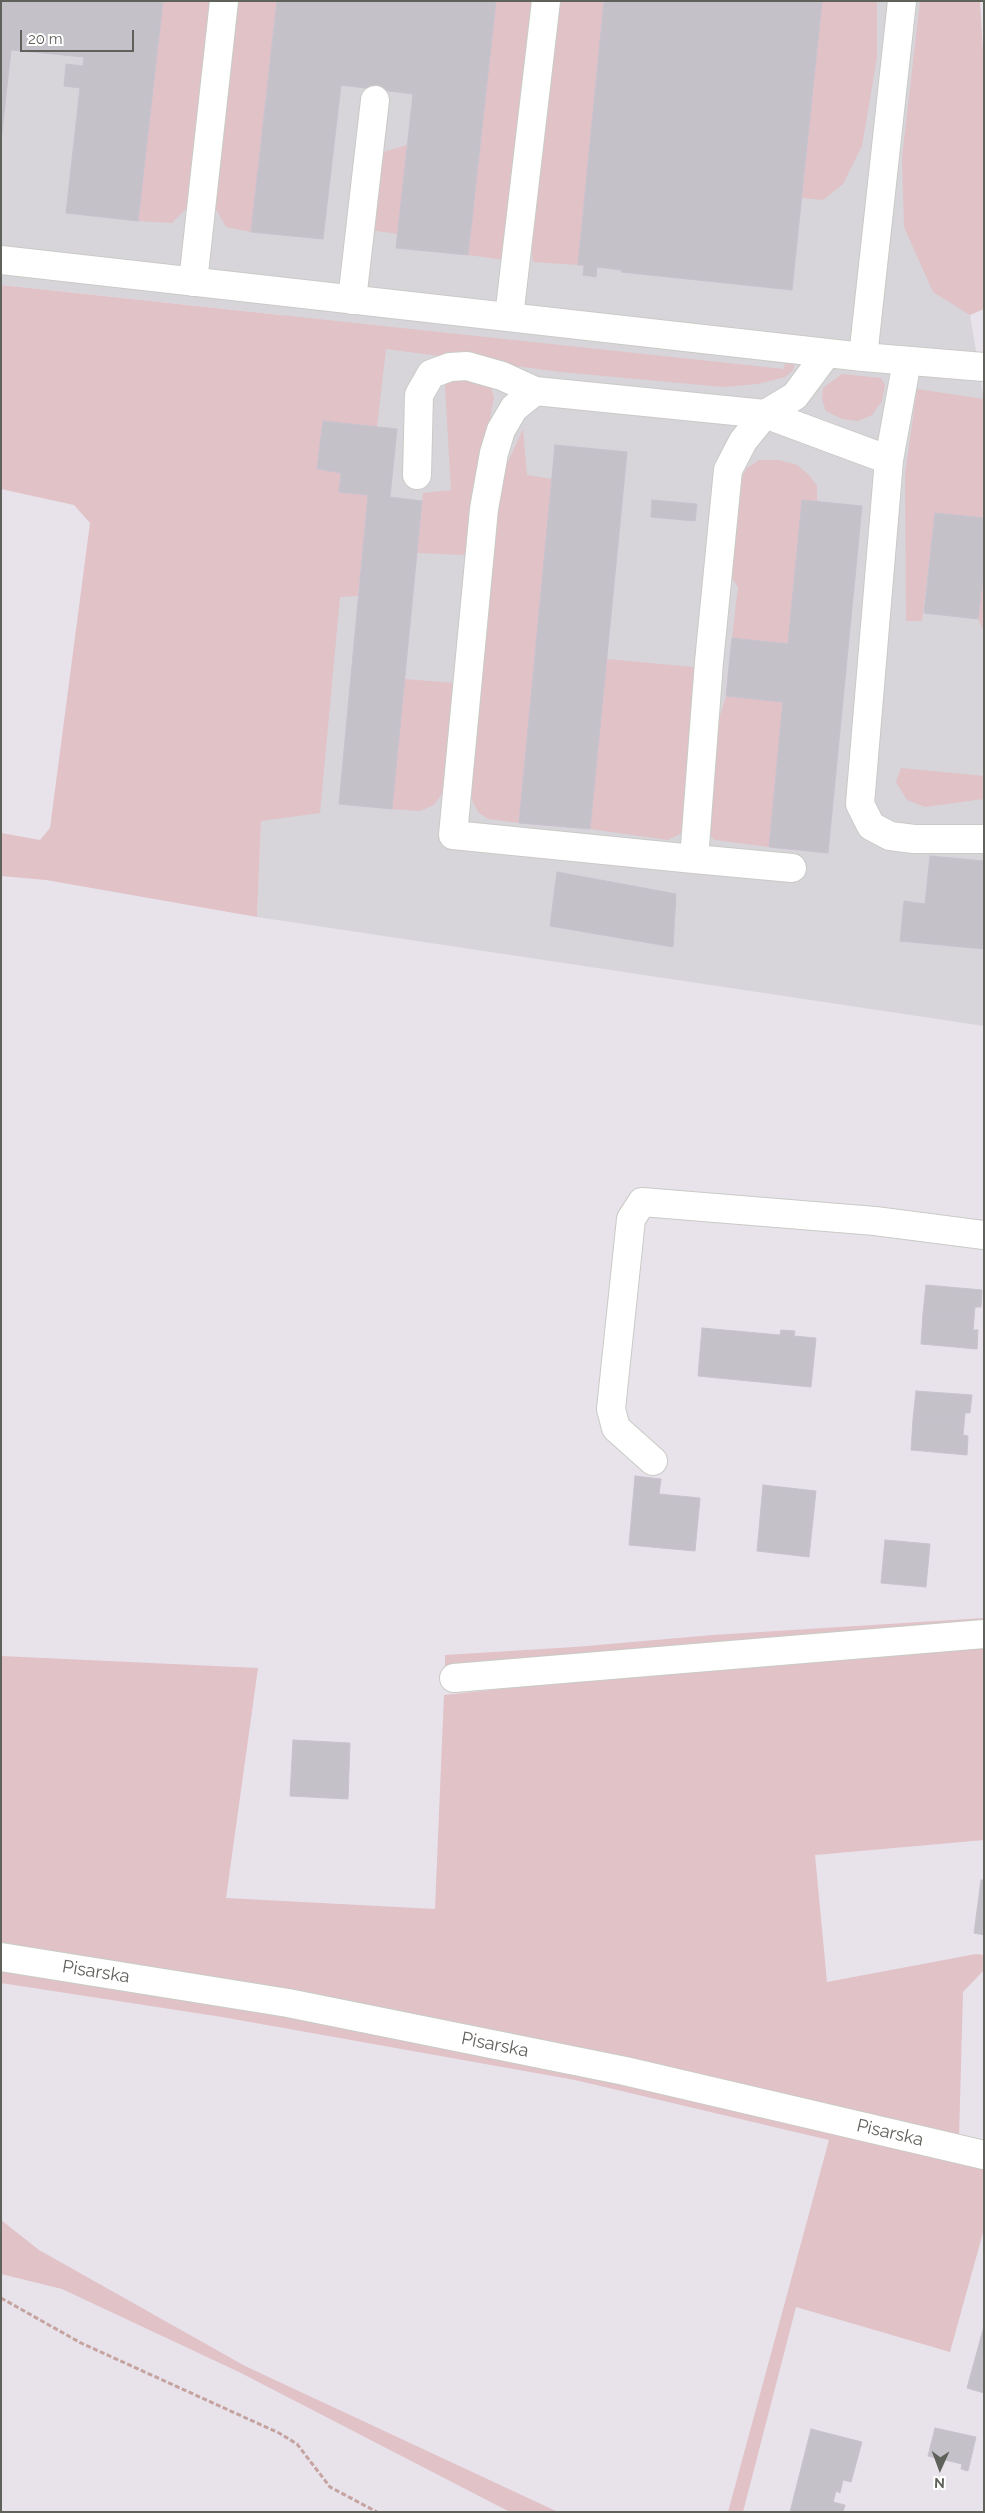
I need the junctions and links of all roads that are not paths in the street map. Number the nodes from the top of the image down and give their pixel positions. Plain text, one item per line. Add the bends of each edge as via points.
1 (224, 1) edge
2 (546, 1) edge
3 (902, 1) edge
4 (374, 100) dead end
5 (1, 260) edge
6 (193, 282) junction
7 (352, 300) junction
8 (509, 317) junction
9 (827, 353) junction
10 (863, 357) junction
11 (907, 361) junction
12 (984, 367) edge
13 (535, 391) junction
14 (765, 414) junction
15 (889, 460) junction
16 (417, 476) dead end
17 (984, 839) edge
18 (694, 859) junction
19 (792, 868) dead end
20 (984, 1235) edge
21 (653, 1461) dead end
22 (984, 1634) edge
23 (454, 1678) dead end
24 (1, 1957) edge
25 (984, 2155) edge

1 - 6 street
2 - 8 street
3 - 10 street
4 - 7 street
5 - 6 street
6 - 7 street
7 - 8 street
8 - 9 street
9 - 10 street
9 - 14 street via 795,396
10 - 11 street
11 - 12 street
11 - 15 street
13 - 14 street
13 - 16 street via 502,376 467,366 450,367 431,374 419,395
13 - 18 street via 514,408 501,430 494,454 484,510 453,835
14 - 15 street
14 - 18 street via 743,441 728,470
15 - 17 street via 860,804 871,826 890,836
18 - 19 street
20 - 21 street via 642,1202 631,1219 611,1409 616,1428
22 - 23 street
24 - 25 street, Pisarska via 288,2003 625,2071

